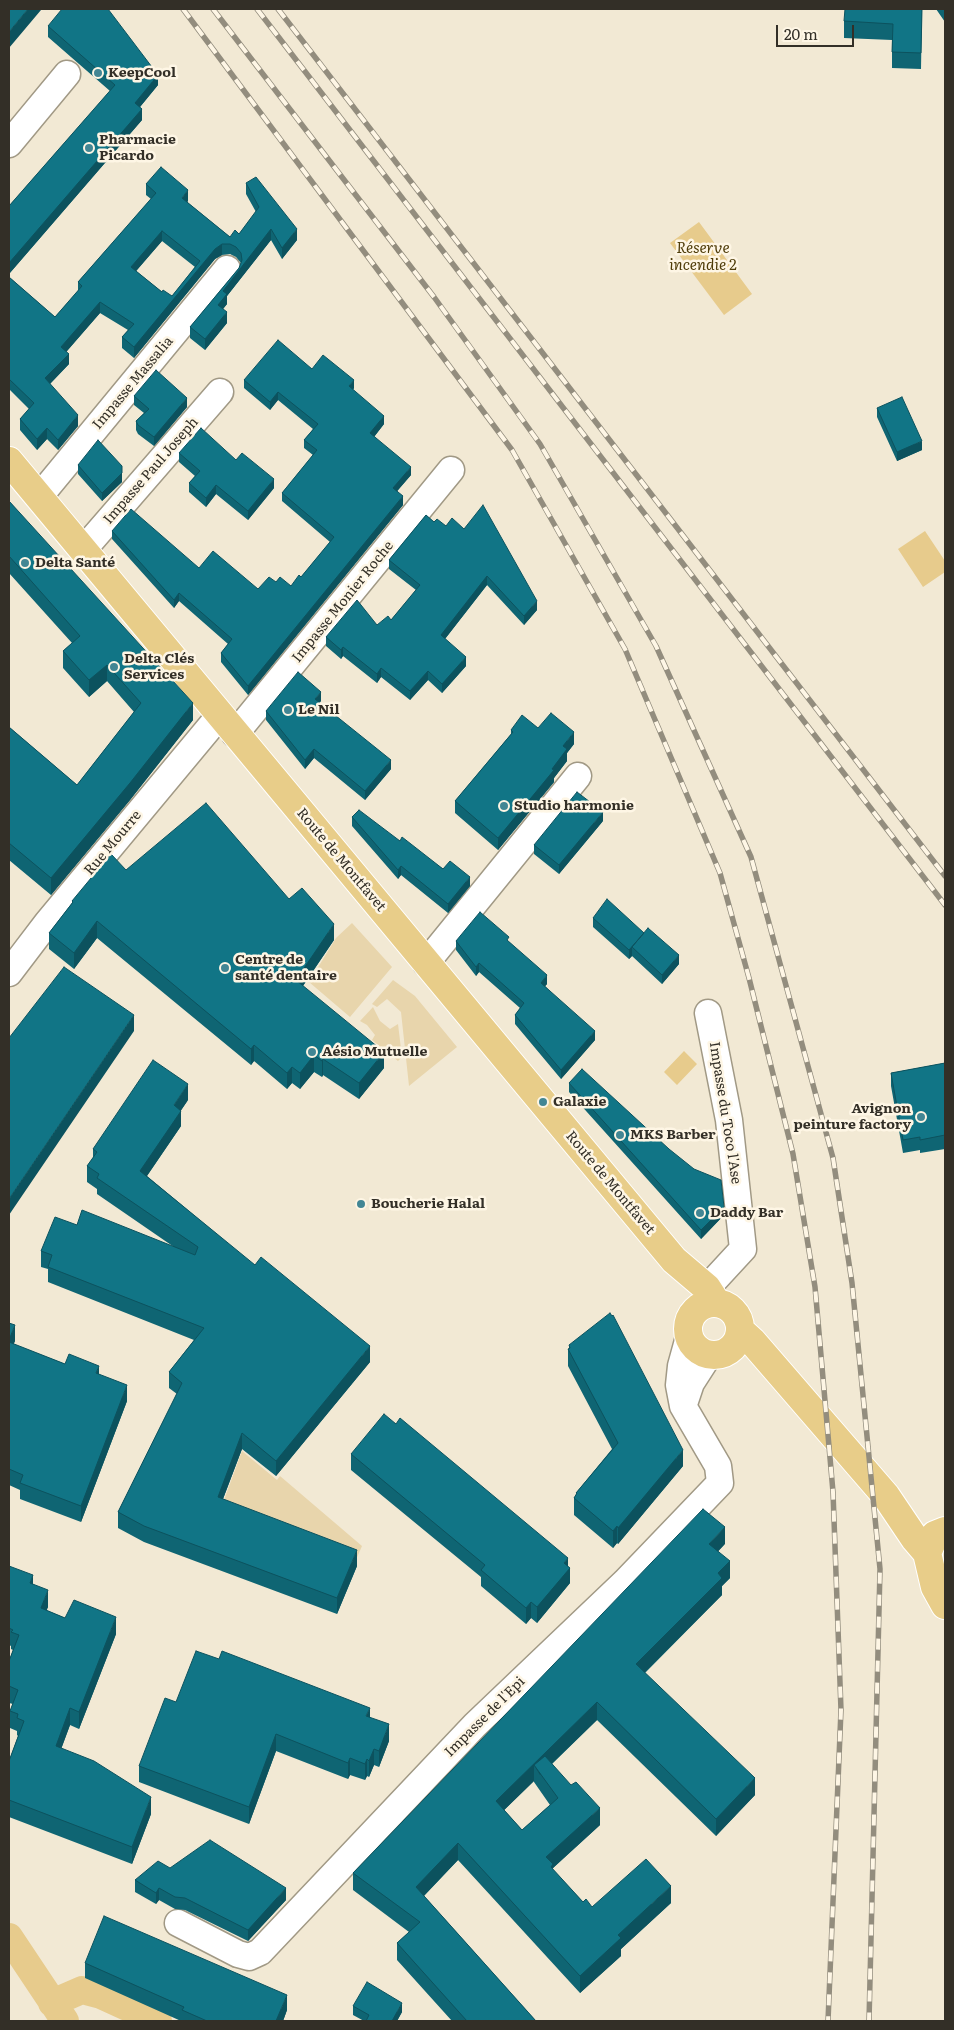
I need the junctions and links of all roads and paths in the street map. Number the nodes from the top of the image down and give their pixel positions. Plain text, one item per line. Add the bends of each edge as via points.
1 (67, 74) dead end
2 (9, 144) edge
3 (226, 269) dead end
4 (220, 392) dead end
5 (9, 461) edge
6 (450, 470) dead end
7 (39, 497) junction
8 (83, 550) junction
9 (228, 724) junction
10 (578, 776) dead end
11 (426, 962) junction
12 (9, 973) edge
13 (708, 1013) dead end
14 (674, 1260) junction
15 (712, 1295) junction
16 (690, 1326) junction
17 (726, 1345) junction
18 (683, 1406) junction
19 (886, 1496) junction
20 (945, 1530) edge
21 (927, 1553) junction
22 (945, 1605) edge
23 (178, 1923) dead end

1 - 2 street
3 - 7 street, Impasse Massalia
4 - 8 street, Impasse Paul Joseph
5 - 7 main road, Route de Montfavet
6 - 9 street, Impasse Monier Roche
7 - 8 main road, Route de Montfavet
8 - 9 main road, Route de Montfavet
9 - 11 main road, Route de Montfavet
9 - 12 street, Rue Mourre via 47,923
10 - 11 street
11 - 14 main road, Route de Montfavet
13 - 15 street, Impasse du Toco l'Ase via 729,1120 743,1248
14 - 15 main road, Route de Montfavet
14 - 16 main road, Route de Montfavet
15 - 16 main road via 697,1307
15 - 17 main road via 739,1320
16 - 17 main road via 696,1349
16 - 18 street, Impasse de l'Epi via 678,1385
17 - 18 street via 691,1383
17 - 19 main road via 771,1363
18 - 23 street, Impasse de l'Epi via 718,1466 720,1483 625,1582 475,1725 260,1952 249,1957 238,1954
19 - 20 main road
19 - 21 main road
20 - 21 main road via 935,1535
21 - 22 main road via 935,1586

